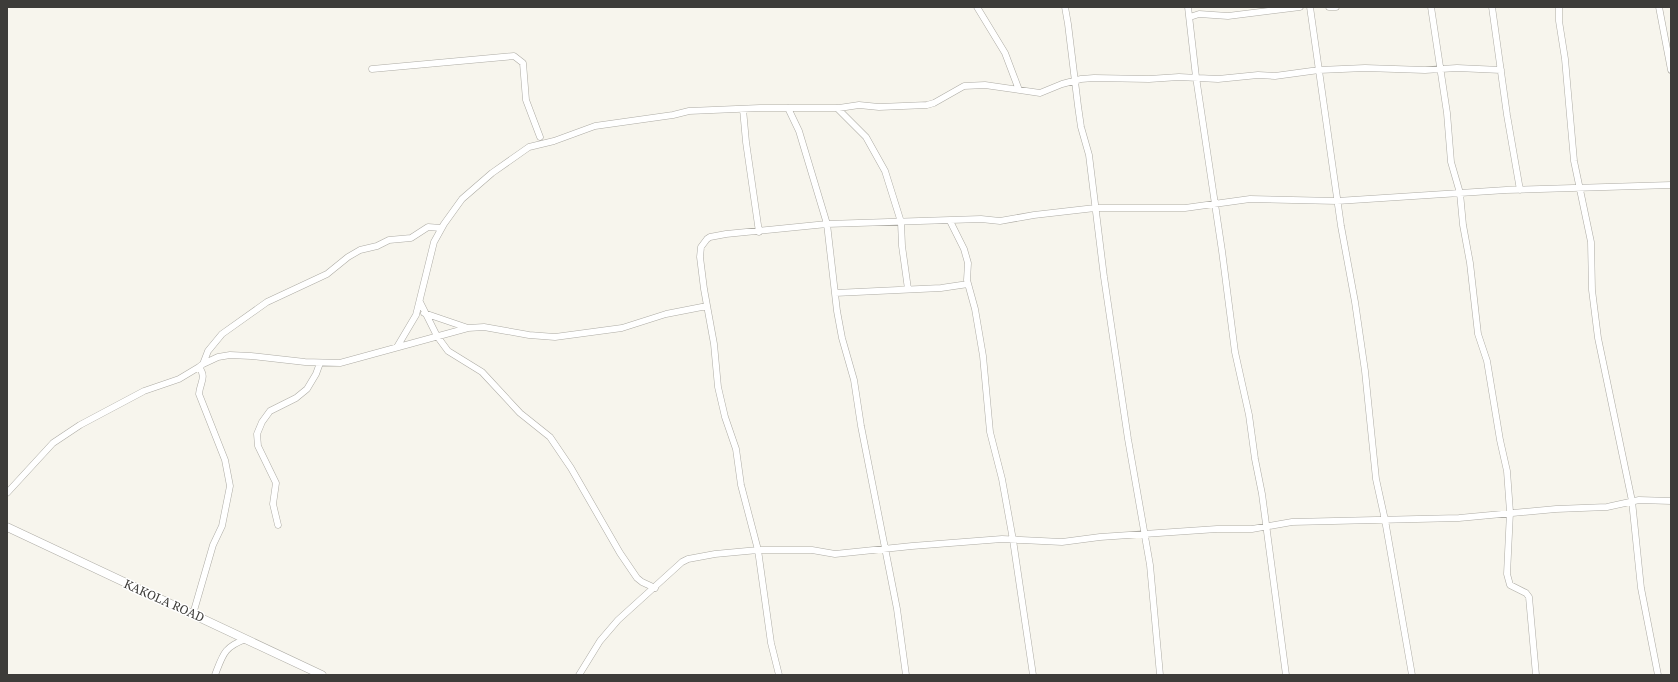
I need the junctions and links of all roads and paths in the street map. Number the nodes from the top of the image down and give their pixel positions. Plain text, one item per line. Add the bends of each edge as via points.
1 (977, 7) edge
2 (1065, 7) edge
3 (1188, 7) edge
4 (1300, 7) edge
5 (1310, 7) edge
6 (1329, 7) edge
7 (1336, 7) edge
8 (1431, 7) edge
9 (1492, 7) edge
10 (1559, 7) edge
11 (1659, 7) edge
12 (1190, 17) junction
13 (1441, 68) junction
14 (372, 69) dead end
15 (1319, 70) junction
16 (1501, 70) junction
17 (1671, 70) edge
18 (1196, 77) junction
19 (1075, 81) junction
20 (1019, 90) junction
21 (788, 108) junction
22 (837, 108) junction
23 (743, 109) junction
24 (540, 137) dead end
25 (1671, 185) edge
26 (1579, 189) junction
27 (1520, 190) junction
28 (1460, 193) junction
29 (1337, 201) junction
30 (1215, 203) junction
31 (1095, 208) junction
32 (950, 221) junction
33 (901, 222) junction
34 (827, 224) junction
35 (441, 228) junction
36 (760, 232) junction
37 (968, 284) junction
38 (908, 289) junction
39 (835, 293) junction
40 (420, 302) junction
41 (707, 306) junction
42 (424, 313) junction
43 (468, 328) junction
44 (437, 336) junction
45 (397, 347) junction
46 (320, 363) junction
47 (201, 365) junction
48 (7, 493) edge
49 (1632, 501) junction
50 (1671, 501) edge
51 (1510, 512) junction
52 (1385, 520) junction
53 (278, 525) dead end
54 (7, 527) edge
55 (1267, 528) junction
56 (1144, 534) junction
57 (1013, 540) junction
58 (884, 549) junction
59 (758, 550) junction
60 (655, 588) junction
61 (193, 614) junction
62 (246, 638) junction
63 (215, 675) edge
64 (322, 675) edge
65 (579, 675) edge
66 (779, 675) edge
67 (906, 675) edge
68 (1033, 675) edge
69 (1160, 675) edge
70 (1286, 675) edge
71 (1412, 675) edge
72 (1536, 675) edge
73 (1658, 675) edge

1 - 20 street via 1005,53
2 - 19 street
3 - 12 street
4 - 12 street via 1228,16 1201,14
5 - 15 street
6 - 7 street
8 - 13 street
9 - 16 street
10 - 26 street via 1572,146
11 - 17 street
12 - 18 street
13 - 15 street
13 - 16 street
13 - 28 street via 1451,162
14 - 24 street via 514,56 523,64 526,100
15 - 18 street via 1275,76 1218,79
15 - 29 street
16 - 27 street
18 - 19 street via 1094,78
18 - 30 street
19 - 20 street via 1040,93
19 - 31 street via 1081,127 1089,155
20 - 22 street via 985,85 964,86 927,105 859,105
21 - 22 street
21 - 23 street
21 - 34 street via 799,131
22 - 33 street via 857,127 872,147 885,171
23 - 35 street via 689,111 595,126 529,147 492,173 462,199
23 - 36 street
25 - 26 street
26 - 27 street
26 - 49 street via 1591,242 1592,290 1598,338
27 - 28 street
28 - 29 street
28 - 51 street via 1478,334 1487,361 1506,464
29 - 30 street via 1250,199
29 - 52 street via 1365,371 1376,479
30 - 31 street via 1185,208
30 - 55 street via 1235,352 1249,415
31 - 32 street via 1000,221
31 - 56 street
32 - 33 street
32 - 37 street via 966,256
33 - 34 street
33 - 38 street
34 - 36 street
34 - 39 street
35 - 40 street via 434,242
35 - 47 street via 428,228 411,238 389,240 360,250 327,274 267,302 222,334 208,351
36 - 41 street via 717,235 703,244 700,256
37 - 38 street
37 - 57 street via 981,341 990,432
38 - 39 street
39 - 58 street
40 - 42 street
40 - 45 street via 412,324
41 - 43 street via 666,314 622,328 555,337 484,327
41 - 59 street via 718,387 736,449 740,479
42 - 43 street
42 - 44 street
43 - 44 street
44 - 45 street
44 - 60 street via 448,351 482,372 520,413 550,437 637,578
45 - 46 street via 355,361 340,364
46 - 47 street via 230,355 218,357
46 - 53 street via 307,389 296,398 270,411 257,434 258,446 276,483 273,504
47 - 48 street via 179,379 144,391 66,434 48,448
47 - 61 street via 203,379 199,394 225,460 230,486 222,526 213,545
49 - 50 street
49 - 51 street via 1607,507
49 - 73 street via 1640,588
51 - 52 street via 1459,518
51 - 72 street via 1507,574 1510,585 1526,592 1529,597
52 - 55 street via 1292,522
52 - 71 street
54 - 61 main road, KAKOLA ROAD
55 - 56 street
55 - 70 street
56 - 57 street via 1062,542
56 - 69 street via 1150,565
57 - 58 street
57 - 68 street
58 - 59 street via 836,554 812,550
58 - 67 street via 897,609
59 - 60 street via 685,560
59 - 66 street via 771,643
60 - 65 street via 618,620 600,641
61 - 62 main road, KAKOLA ROAD
62 - 63 street via 231,644 223,654
62 - 64 main road, KAKOLA ROAD

